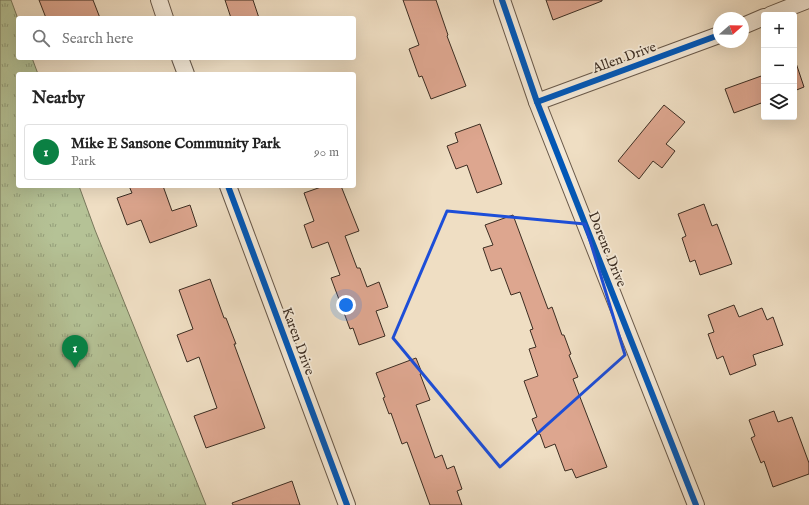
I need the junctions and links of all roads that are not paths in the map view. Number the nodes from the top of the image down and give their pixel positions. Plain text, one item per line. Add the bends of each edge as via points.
1 (158, 0) edge
2 (502, 0) edge
3 (808, 0) edge
4 (778, 12) edge
5 (164, 16) edge
6 (761, 18) edge
7 (749, 23) edge
8 (713, 37) edge
9 (181, 60) edge
10 (185, 72) edge
11 (537, 102) junction
12 (229, 188) edge
13 (347, 505) edge
14 (696, 505) edge

1 - 5 street
2 - 11 street, Dorene Drive
3 - 4 street
6 - 7 street
8 - 11 street, Allen Drive
9 - 10 street
11 - 14 street, Dorene Drive
12 - 13 street, Karen Drive

